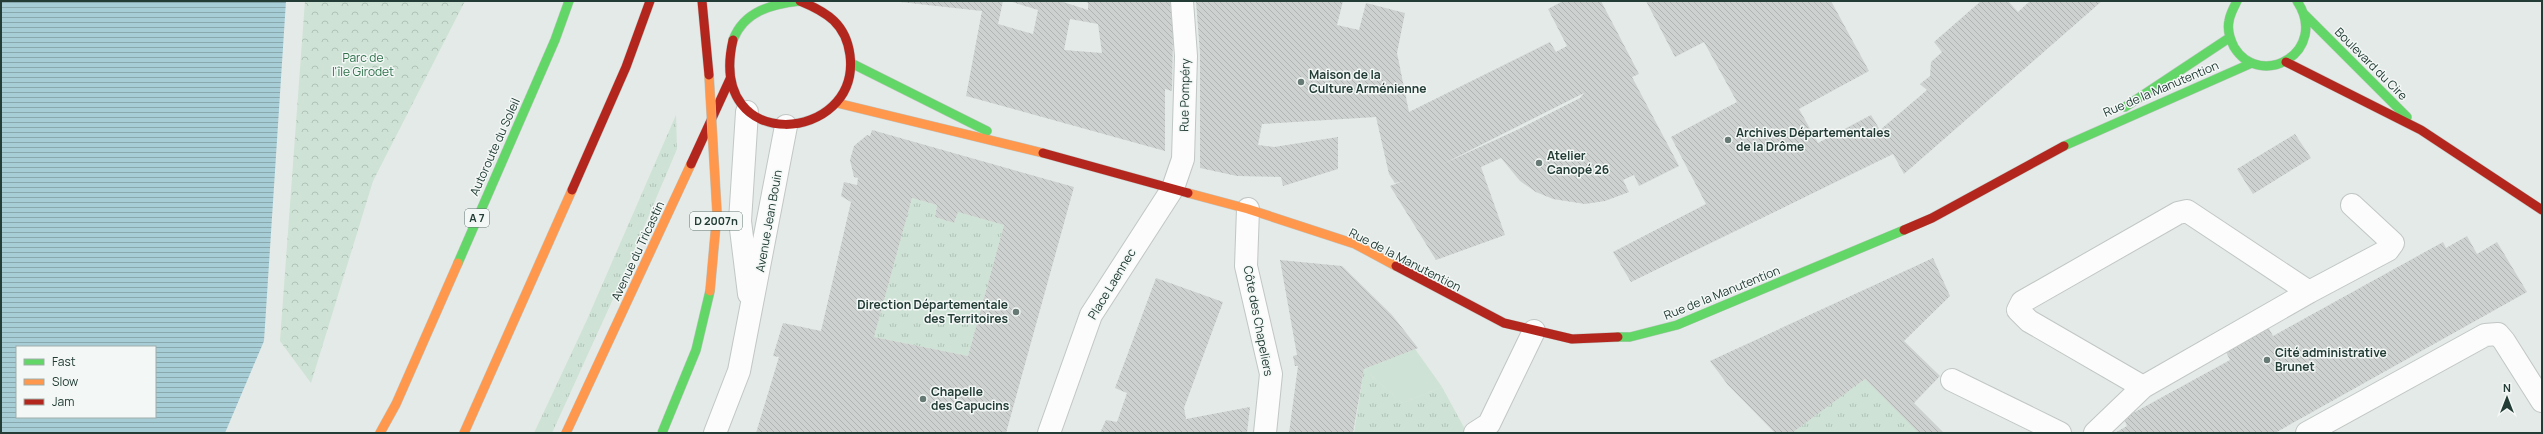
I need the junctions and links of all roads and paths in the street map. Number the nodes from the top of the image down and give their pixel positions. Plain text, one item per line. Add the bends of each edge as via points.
1 (569, 1) edge
2 (650, 1) edge
3 (702, 1) edge
4 (780, 1) edge
5 (1182, 1) edge
6 (2237, 1) edge
7 (2297, 1) edge
8 (834, 7) dead end
9 (2304, 14) junction
10 (834, 20) junction
11 (2229, 38) junction
12 (2286, 62) junction
13 (851, 63) junction
14 (2252, 63) junction
15 (730, 79) junction
16 (837, 103) junction
17 (747, 112) junction
18 (786, 126) junction
19 (2420, 130) junction
20 (2081, 137) junction
21 (1014, 145) junction
22 (1173, 188) junction
23 (2352, 204) dead end
24 (1248, 209) junction
25 (2542, 210) edge
26 (2309, 292) junction
27 (751, 316) junction
28 (1534, 331) junction
29 (1952, 380) dead end
30 (2143, 387) junction
31 (2542, 401) edge
32 (380, 433) edge
33 (464, 433) edge
34 (566, 433) edge
35 (662, 433) edge
36 (715, 433) edge
37 (1049, 433) edge
38 (1265, 433) edge
39 (1475, 433) edge
40 (2060, 433) edge
41 (2095, 433) edge
42 (2307, 433) edge

1 - 32 main road, Autoroute du Soleil / A 7 via 555,40 396,404
2 - 33 main road via 626,67
3 - 35 main road, D 2007n, bridge via 717,178 716,255 700,337
4 - 10 main road via 800,1 817,7
4 - 15 main road via 759,9 743,22 728,58
5 - 22 street, Rue Pompéry via 1186,56 1183,159
6 - 11 main road via 2230,12 2227,25
7 - 9 main road
8 - 10 main road
9 - 12 main road via 2304,41
9 - 19 main road, Boulevard du Cire
10 - 13 main road via 848,42
11 - 14 main road via 2234,49
11 - 20 main road, Rue de la Manutention
12 - 14 main road via 2263,66
12 - 19 main road, Boulevard du Cire
13 - 16 main road via 847,84
13 - 21 main road
14 - 20 main road, Rue de la Manutention
15 - 17 main road via 736,99
15 - 34 main road, Avenue du Tricastin
16 - 18 main road via 807,122
16 - 21 main road
17 - 18 main road via 757,119
17 - 27 street, Avenue Jean Bouin via 740,221
18 - 27 street, Avenue Jean Bouin
19 - 25 main road, Boulevard du Cire
20 - 28 main road, Rue de la Manutention via 1932,218 1677,325 1622,338 1572,339
21 - 22 main road, Rue de la Manutention
22 - 24 main road, Rue de la Manutention
22 - 37 street, Place Laennec via 1091,315
23 - 26 street via 2393,243 2388,250
24 - 28 main road, Rue de la Manutention via 1354,244 1504,324
24 - 38 street, Côte des Chapeliers via 1246,266 1271,374
26 - 30 street
26 - 30 street via 2187,211 2178,212 2022,302 2018,310 2029,322
27 - 36 street, Avenue Jean Bouin via 739,371
28 - 39 street via 1490,424
29 - 40 street
30 - 41 street
31 - 42 street via 2498,334 2485,335

